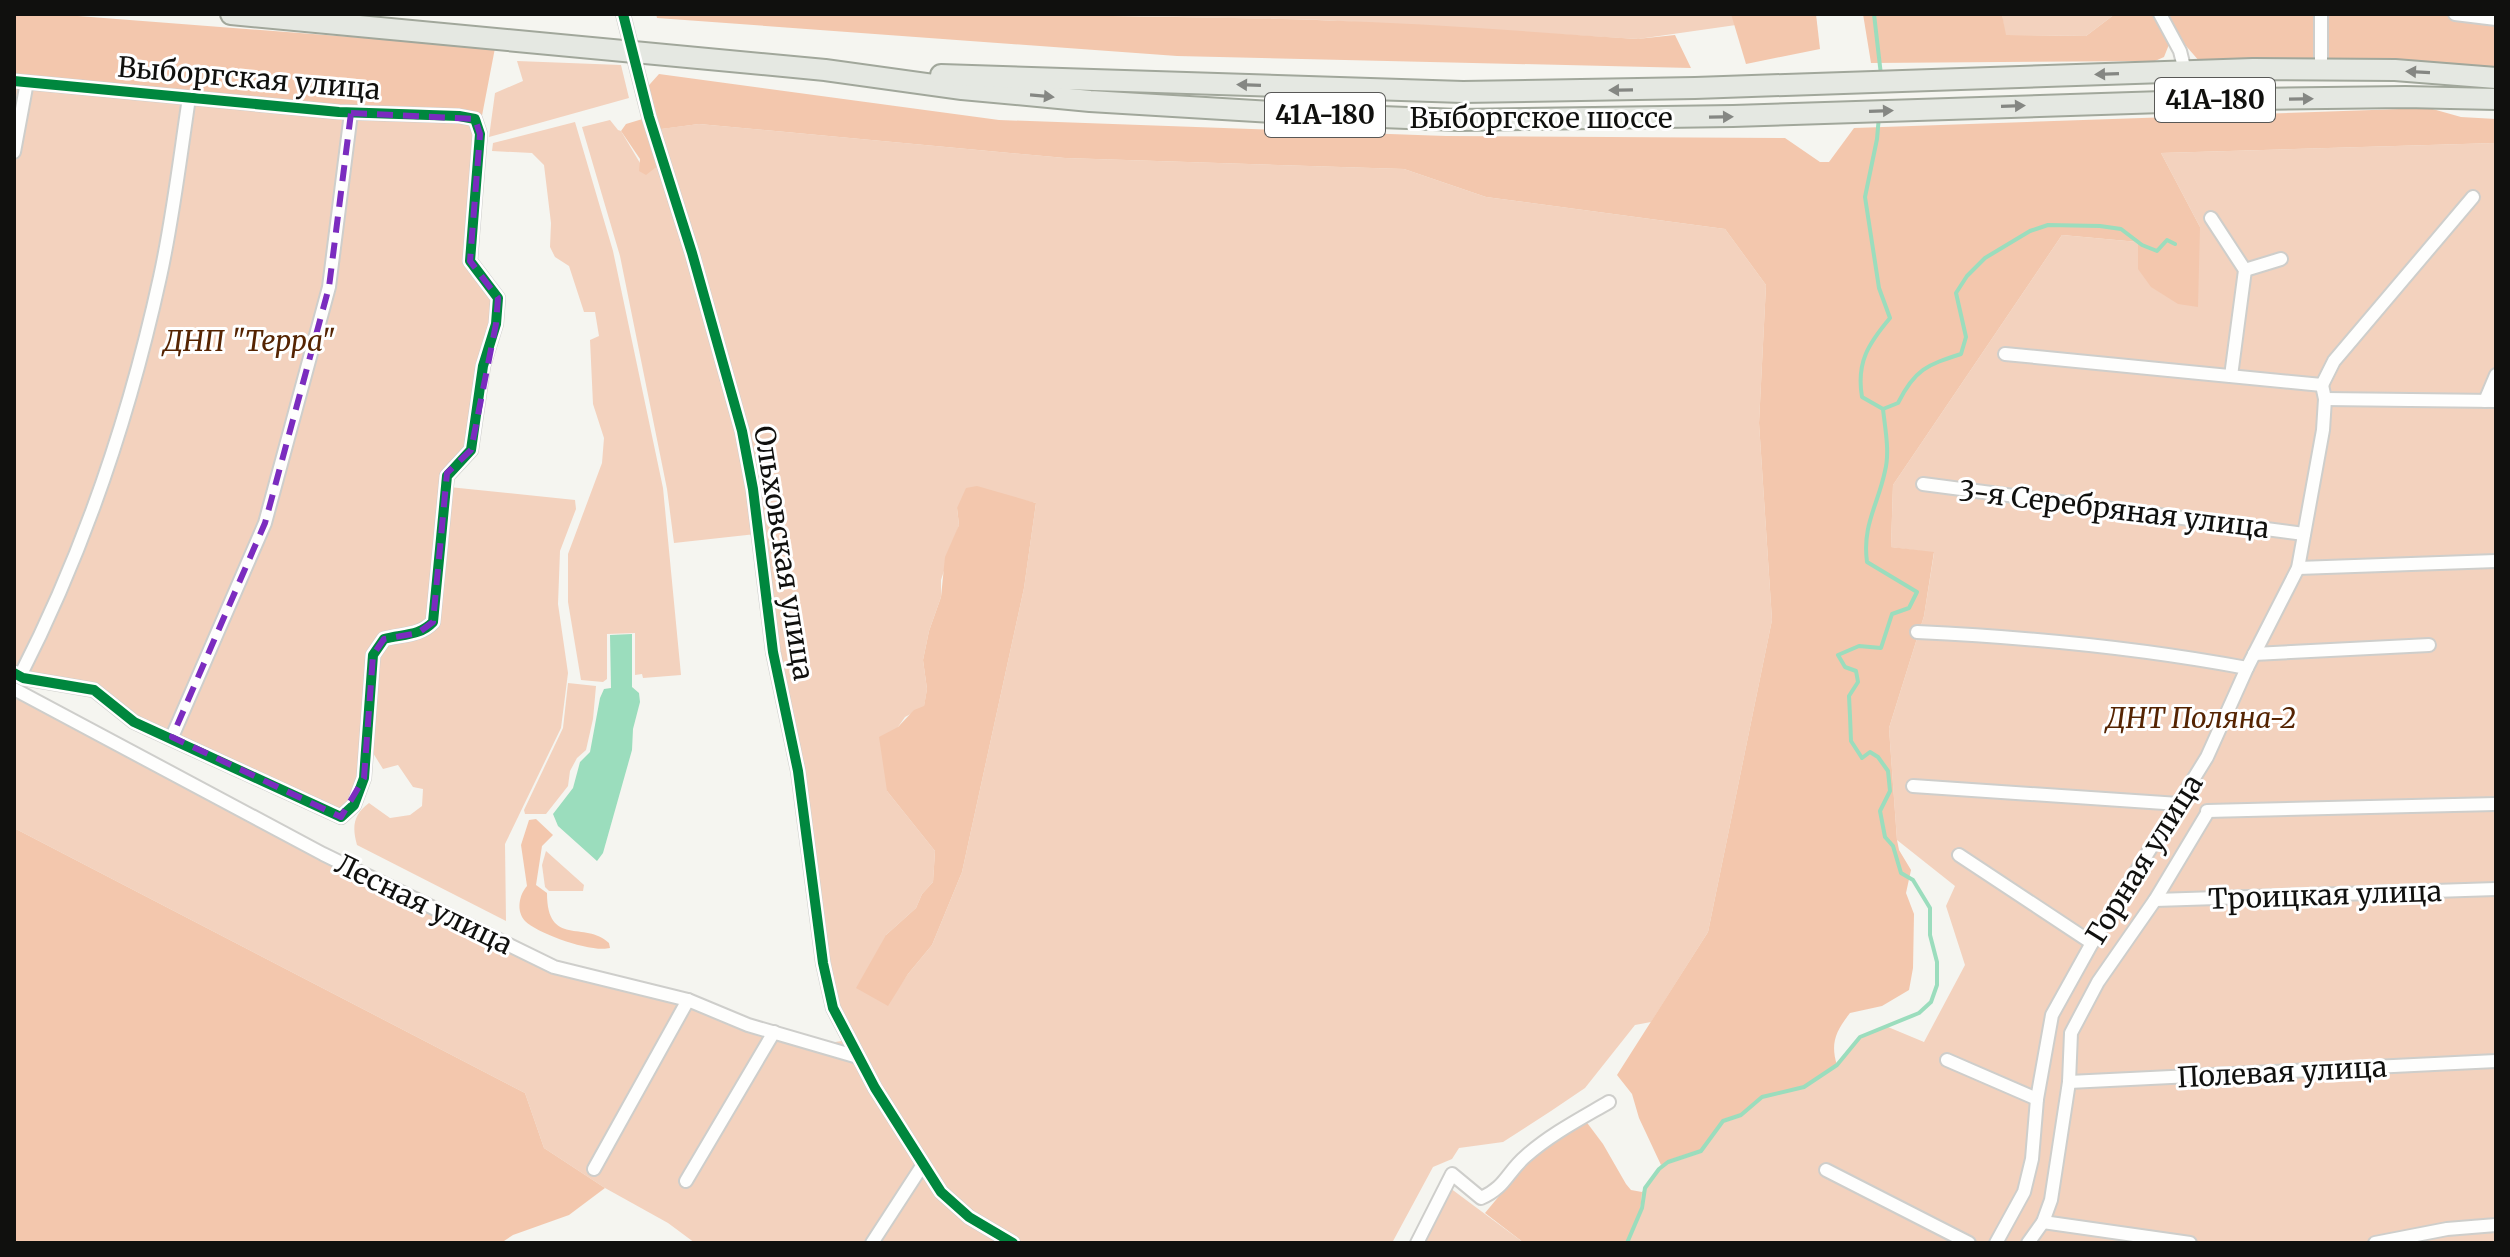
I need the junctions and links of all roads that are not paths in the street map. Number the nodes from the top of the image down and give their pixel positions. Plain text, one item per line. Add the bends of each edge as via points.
1 (231, 14) edge
2 (623, 14) edge
3 (2160, 14) edge
4 (2321, 14) edge
5 (2455, 14) edge
6 (2496, 19) edge
7 (631, 52) junction
8 (2321, 69) junction
9 (825, 70) junction
10 (2185, 71) junction
11 (2496, 78) edge
12 (20, 82) edge
13 (189, 98) junction
14 (2496, 99) edge
15 (351, 113) junction
16 (14, 152) edge
17 (2473, 197) dead end
18 (2211, 218) dead end
19 (2281, 259) dead end
20 (2245, 270) junction
21 (2005, 354) dead end
22 (2496, 375) edge
23 (2231, 376) junction
24 (2322, 385) junction
25 (2325, 399) junction
26 (2491, 401) edge
27 (1923, 484) dead end
28 (2304, 534) junction
29 (2496, 561) edge
30 (2298, 568) junction
31 (1917, 632) dead end
32 (2429, 645) dead end
33 (2254, 654) junction
34 (2247, 668) junction
35 (17, 675) edge
36 (14, 689) edge
37 (172, 737) junction
38 (1913, 786) dead end
39 (2179, 804) junction
40 (2496, 804) edge
41 (1959, 855) dead end
42 (2496, 889) edge
43 (2155, 900) junction
44 (2092, 943) junction
45 (688, 1000) junction
46 (774, 1032) junction
47 (858, 1057) junction
48 (1947, 1060) dead end
49 (2496, 1061) edge
50 (2069, 1082) junction
51 (2037, 1099) junction
52 (1609, 1102) dead end
53 (922, 1166) junction
54 (594, 1169) dead end
55 (1826, 1170) dead end
56 (686, 1181) dead end
57 (2043, 1222) junction
58 (2496, 1225) edge
59 (872, 1243) edge
60 (1013, 1243) edge
61 (1417, 1243) edge
62 (1969, 1243) edge
63 (1996, 1243) edge
64 (2028, 1243) edge
65 (2190, 1243) edge
66 (2375, 1243) edge

1 - 7 main road, Выборгское шоссе / 41А-180
2 - 7 street, Ольховская улица
3 - 10 street
4 - 8 street
5 - 6 street
7 - 9 main road, Выборгское шоссе / 41А-180
7 - 47 street, Ольховская улица via 742,431 775,666 798,771 823,963 833,1008
8 - 10 main road, 41А-180
11 -> 8 main road, 41А-180
10 -> 9 main road, Выборгское шоссе / 41А-180 via 1463,92
9 -> 14 main road, Выборгское шоссе / 41А-180 via 977,91 1459,120 2255,99
12 - 13 street, Выборгская улица
12 - 16 street
13 - 15 street, Выборгская улица
13 - 35 street via 161,275 131,393 57,602
15 - 37 street via 329,287 265,523
15 - 37 street, Выборгская улица via 459,116 475,119 480,134 470,261 498,298 496,324 483,366 471,450 447,476 433,622 418,633 384,639 373,655 364,778 354,805 341,817
17 - 24 street via 2334,361
18 - 20 street
19 - 20 street
20 - 23 street
21 - 23 street
22 - 26 street
23 - 24 street
24 - 25 street, Горная улица
25 - 26 street
25 - 28 street, Горная улица
27 - 28 street, 3-я Серебряная улица
28 - 30 street, Горная улица
29 - 30 street
30 - 33 street, Горная улица
31 - 34 street
32 - 33 street
33 - 34 street, Горная улица
34 - 39 street, Горная улица via 2207,757
35 - 37 street via 94,690 134,722
36 - 45 street, Лесная улица via 323,854 541,961
38 - 39 street
39 - 44 street, Горная улица
40 - 43 street via 2206,813
41 - 44 street
42 - 43 street, Троицкая улица
43 - 50 street via 2098,982 2071,1033
44 - 51 street, Горная улица via 2052,1015
45 - 46 street, Лесная улица
45 - 54 street
46 - 47 street, Лесная улица
46 - 56 street
47 - 53 street, Ольховская улица
48 - 51 street
49 - 50 street, Полевая улица
50 - 57 street
51 - 63 street, Горная улица via 2024,1192
52 - 61 street via 1560,1130 1523,1159 1505,1184 1481,1198 1452,1174
53 - 59 street
53 - 60 street, Ольховская улица via 969,1217
55 - 62 street
57 - 64 street
57 - 65 street
58 - 66 street

